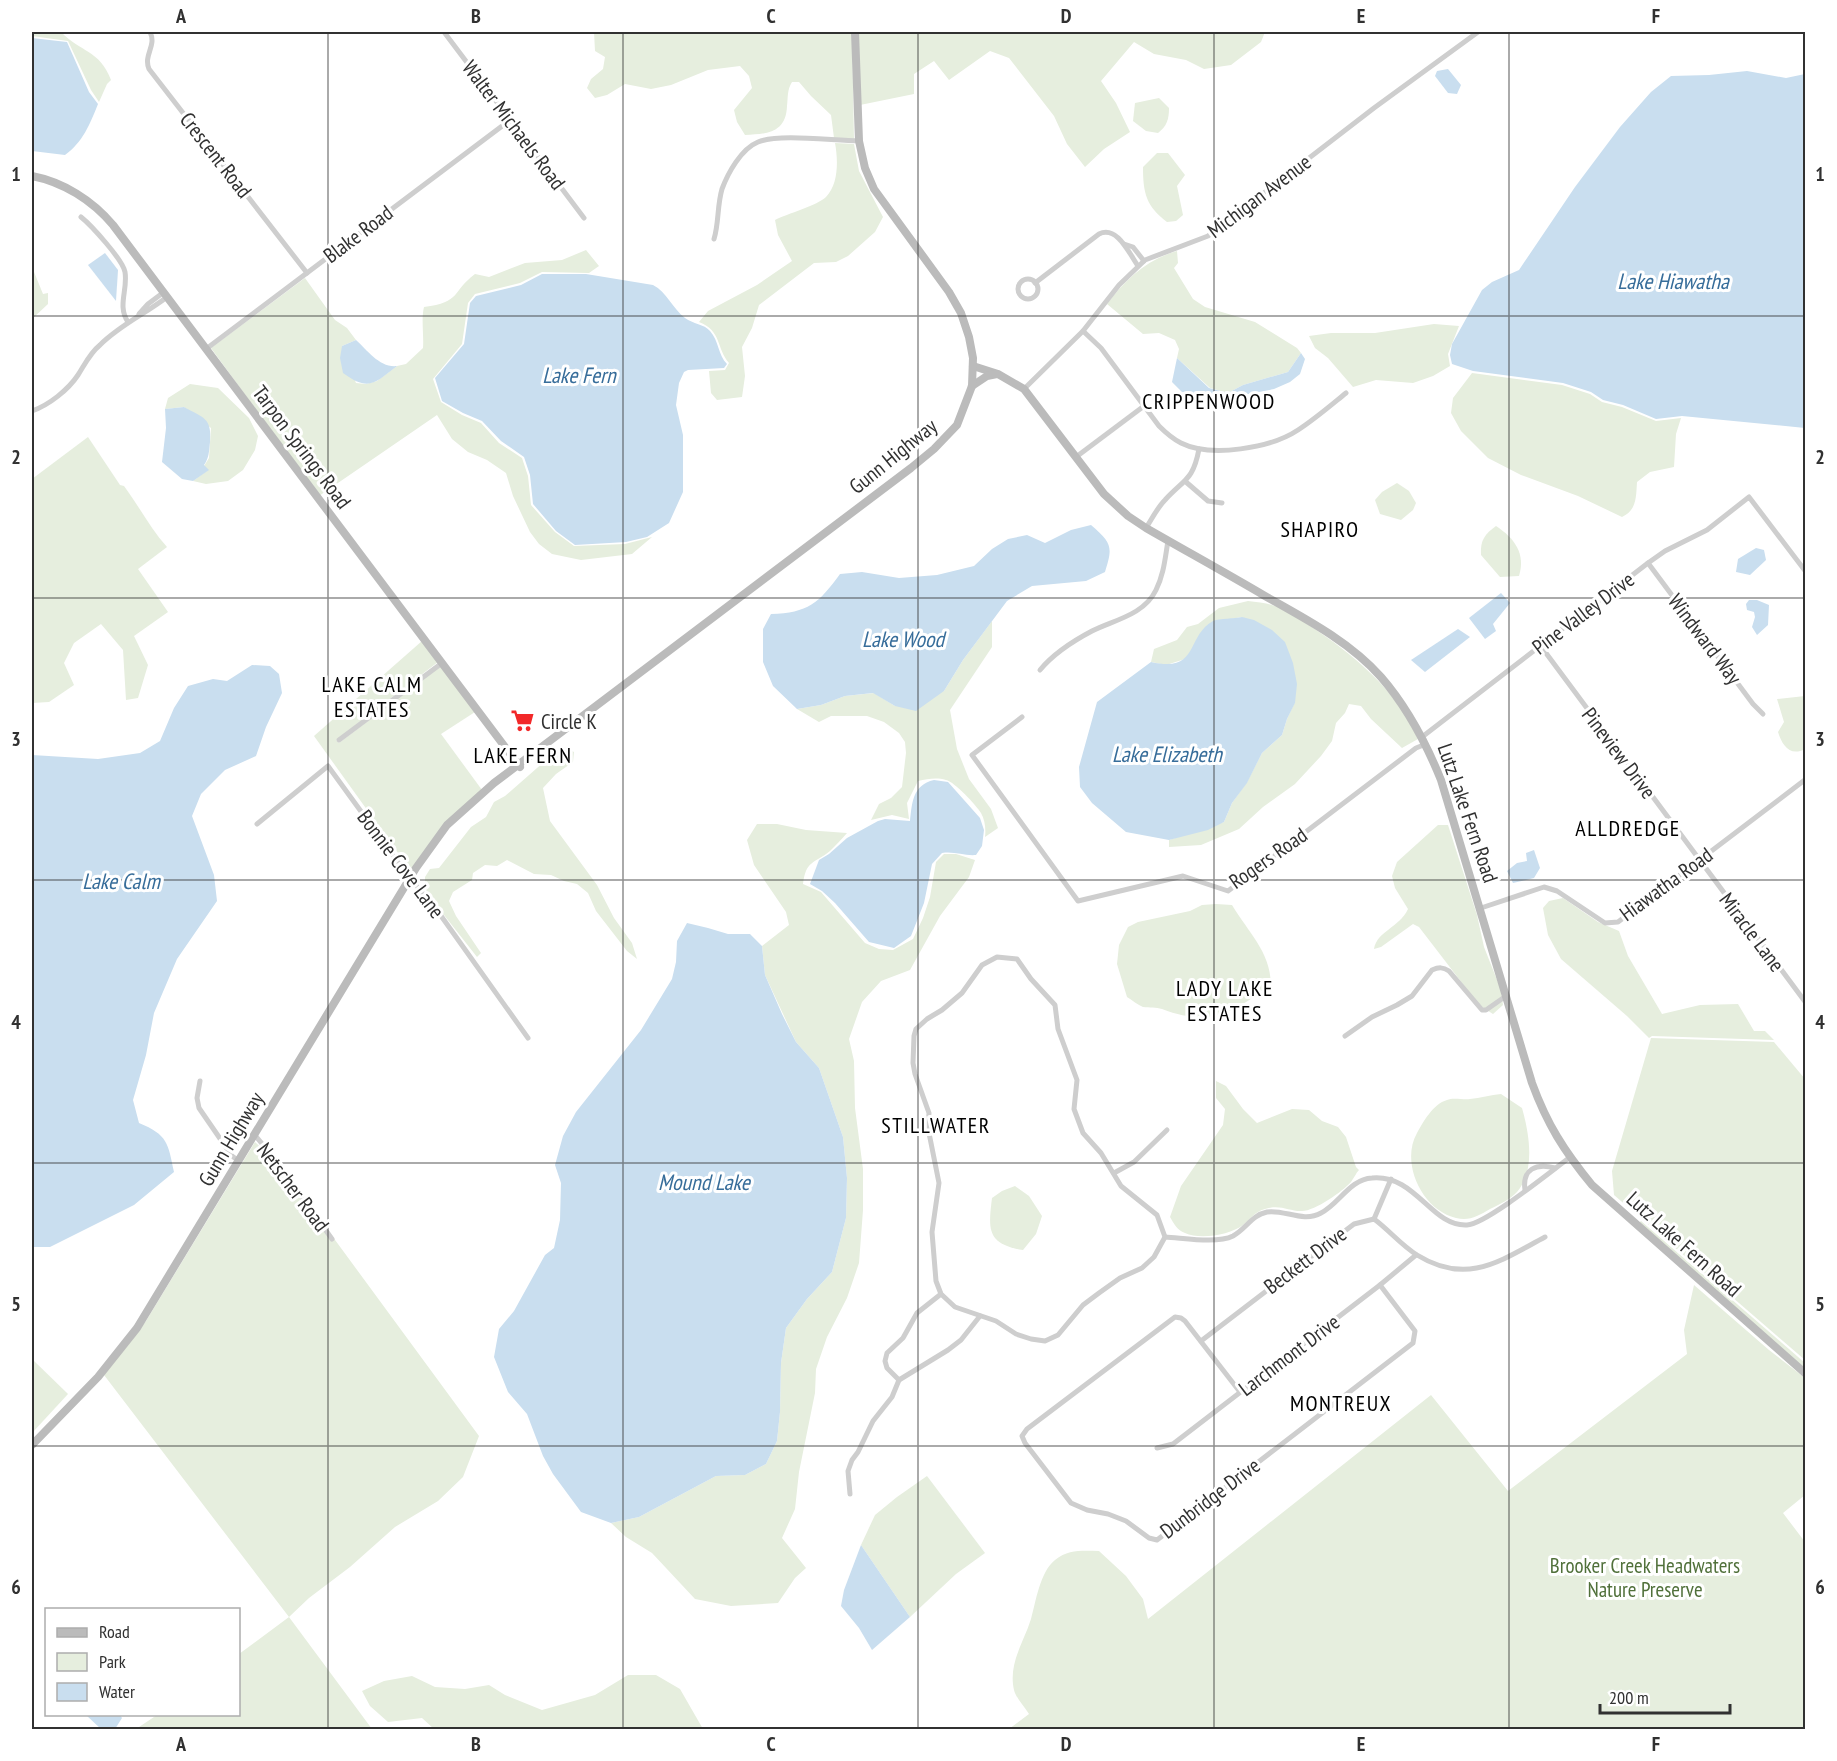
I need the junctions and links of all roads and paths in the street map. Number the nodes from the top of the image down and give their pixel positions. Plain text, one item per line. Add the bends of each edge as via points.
1 (150, 32) edge
2 (444, 32) edge
3 (855, 32) edge
4 (1478, 32) edge
5 (510, 120) junction
6 (860, 141) junction
7 (32, 176) edge
8 (81, 217) dead end
9 (584, 218) dead end
10 (714, 239) dead end
11 (1123, 244) junction
12 (1144, 261) junction
13 (1138, 266) junction
14 (307, 273) junction
15 (1035, 283) dead end
16 (165, 294) junction
17 (128, 322) junction
18 (1083, 331) junction
19 (206, 349) junction
20 (973, 366) junction
21 (998, 374) junction
22 (972, 386) junction
23 (1024, 389) junction
24 (1346, 393) dead end
25 (1144, 406) junction
26 (32, 411) edge
27 (1199, 449) junction
28 (1076, 457) junction
29 (1186, 482) junction
30 (1222, 503) dead end
31 (1146, 528) junction
32 (1168, 541) junction
33 (1648, 563) junction
34 (1806, 572) edge
35 (1540, 645) junction
36 (442, 663) junction
37 (1041, 670) dead end
38 (1763, 714) dead end
39 (1022, 717) dead end
40 (339, 740) dead end
41 (1424, 740) junction
42 (520, 766) junction
43 (1806, 779) edge
44 (256, 824) dead end
45 (1699, 861) junction
46 (409, 878) junction
47 (1480, 908) junction
48 (1506, 996) junction
49 (1806, 1003) edge
50 (1345, 1036) dead end
51 (528, 1038) dead end
52 (200, 1080) dead end
53 (1167, 1130) dead end
54 (254, 1134) junction
55 (1569, 1158) junction
56 (239, 1161) junction
57 (1555, 1168) junction
58 (1114, 1173) junction
59 (1391, 1179) junction
60 (1525, 1190) junction
61 (1374, 1220) junction
62 (1166, 1237) junction
63 (1545, 1237) dead end
64 (332, 1239) dead end
65 (1416, 1255) junction
66 (1380, 1285) junction
67 (941, 1294) junction
68 (980, 1316) junction
69 (1201, 1341) junction
70 (1806, 1374) edge
71 (899, 1380) junction
72 (1240, 1392) junction
73 (32, 1445) edge
74 (1157, 1448) dead end
75 (850, 1494) dead end

1 - 14 street, Crescent Road via 153,41 146,59 149,69
2 - 5 street, Walter Michaels Road
3 - 6 main road, Gunn Highway
4 - 12 street, Michigan Avenue via 1208,236
5 - 9 street, Walter Michaels Road
5 - 14 street, Blake Road
6 - 10 street via 782,138 757,142 743,154 723,186
6 - 20 main road, Gunn Highway via 874,189 961,313
7 - 16 main road, Tarpon Springs Road via 59,184 92,204 113,225
8 - 17 street via 125,269 122,309
11 - 12 street via 1134,248
11 - 13 street
11 - 15 street via 1114,233 1102,232
12 - 13 street, Michigan Avenue
13 - 18 street, Michigan Avenue
14 - 19 street, Blake Road
16 - 17 street
16 - 19 main road, Tarpon Springs Road
17 - 26 street via 94,350 67,388
18 - 23 street, Michigan Avenue
18 - 25 street via 1101,348
19 - 36 main road, Tarpon Springs Road
20 - 21 main road, Lutz Lake Fern Road
20 - 22 main road, Gunn Highway
21 - 22 main road
21 - 23 main road, Lutz Lake Fern Road
22 - 42 main road, Gunn Highway via 957,425 934,449
23 - 28 main road, Lutz Lake Fern Road
24 - 27 street via 1279,441 1251,447
25 - 27 street via 1170,437
25 - 28 street
27 - 29 street via 1196,466
28 - 31 main road, Lutz Lake Fern Road via 1104,494
29 - 30 street via 1208,501
29 - 31 street via 1161,504
31 - 32 main road, Lutz Lake Fern Road
32 - 37 street via 1159,583 1145,604 1073,642
32 - 41 main road, Lutz Lake Fern Road via 1330,634 1365,660 1407,711
33 - 34 street, Pine Valley Drive via 1707,530 1749,497
33 - 35 street, Pine Valley Drive
33 - 38 street, Windward Way
35 - 41 street, Pine Valley Drive
35 - 45 street, Pineview Drive
36 - 40 street
36 - 42 main road, Tarpon Springs Road
39 - 41 street, Rogers Road via 972,755 1078,901 1183,876 1228,891
41 - 47 main road, Lutz Lake Fern Road via 1441,780
42 - 46 main road, Gunn Highway via 440,835
43 - 45 street, Hiawatha Road
44 - 46 street, Bonnie Cove Lane via 327,766
45 - 47 street, Hiawatha Road via 1618,921 1605,923 1557,891 1544,887
45 - 49 street, Miracle Lane
46 - 51 street, Bonnie Cove Lane via 439,913
46 - 54 main road, Gunn Highway
47 - 48 main road, Lutz Lake Fern Road
48 - 50 street via 1482,1010 1449,971 1441,967 1432,970 1412,996
48 - 55 main road, Lutz Lake Fern Road via 1539,1103
52 - 56 street via 200,1108
53 - 58 street via 1134,1162
54 - 56 main road, Gunn Highway
54 - 64 street, Netscher Road
55 - 57 street
55 - 70 main road, Lutz Lake Fern Road via 1592,1185
56 - 73 main road, Gunn Highway via 129,1341
57 - 60 street
57 - 60 street via 1541,1166 1530,1170 1524,1180
58 - 62 street via 1121,1186 1157,1215
58 - 67 street via 1079,1124 1074,1109 1077,1080 1058,1029 1054,1005 1017,959 997,957 982,964 962,993 927,1019 914,1036 913,1066 929,1113 928,1128 939,1183 932,1232 936,1281
59 - 60 street via 1410,1189 1448,1222 1467,1225 1486,1218
59 - 61 street
59 - 62 street via 1371,1177 1352,1186 1320,1214 1301,1217 1268,1212 1252,1219 1234,1236
61 - 65 street, Beckett Drive
61 - 69 street, Beckett Drive via 1354,1224
62 - 68 street via 1142,1268 1120,1278 1083,1305 1058,1335 1045,1341 1031,1340
63 - 65 street, Beckett Drive via 1490,1266 1469,1270 1442,1266
65 - 66 street, Larchmont Drive
66 - 69 street, Dunbridge Drive via 1415,1331 1413,1343 1157,1540 1126,1521 1071,1503 1025,1443 1022,1436 1027,1429 1173,1317 1183,1319
66 - 72 street, Larchmont Drive
67 - 68 street via 955,1307
67 - 71 street via 917,1313 903,1338 887,1353 887,1368
68 - 71 street via 961,1340
69 - 72 street, Dunbridge Drive
71 - 75 street via 852,1460 848,1471
72 - 74 street, Larchmont Drive via 1173,1444

